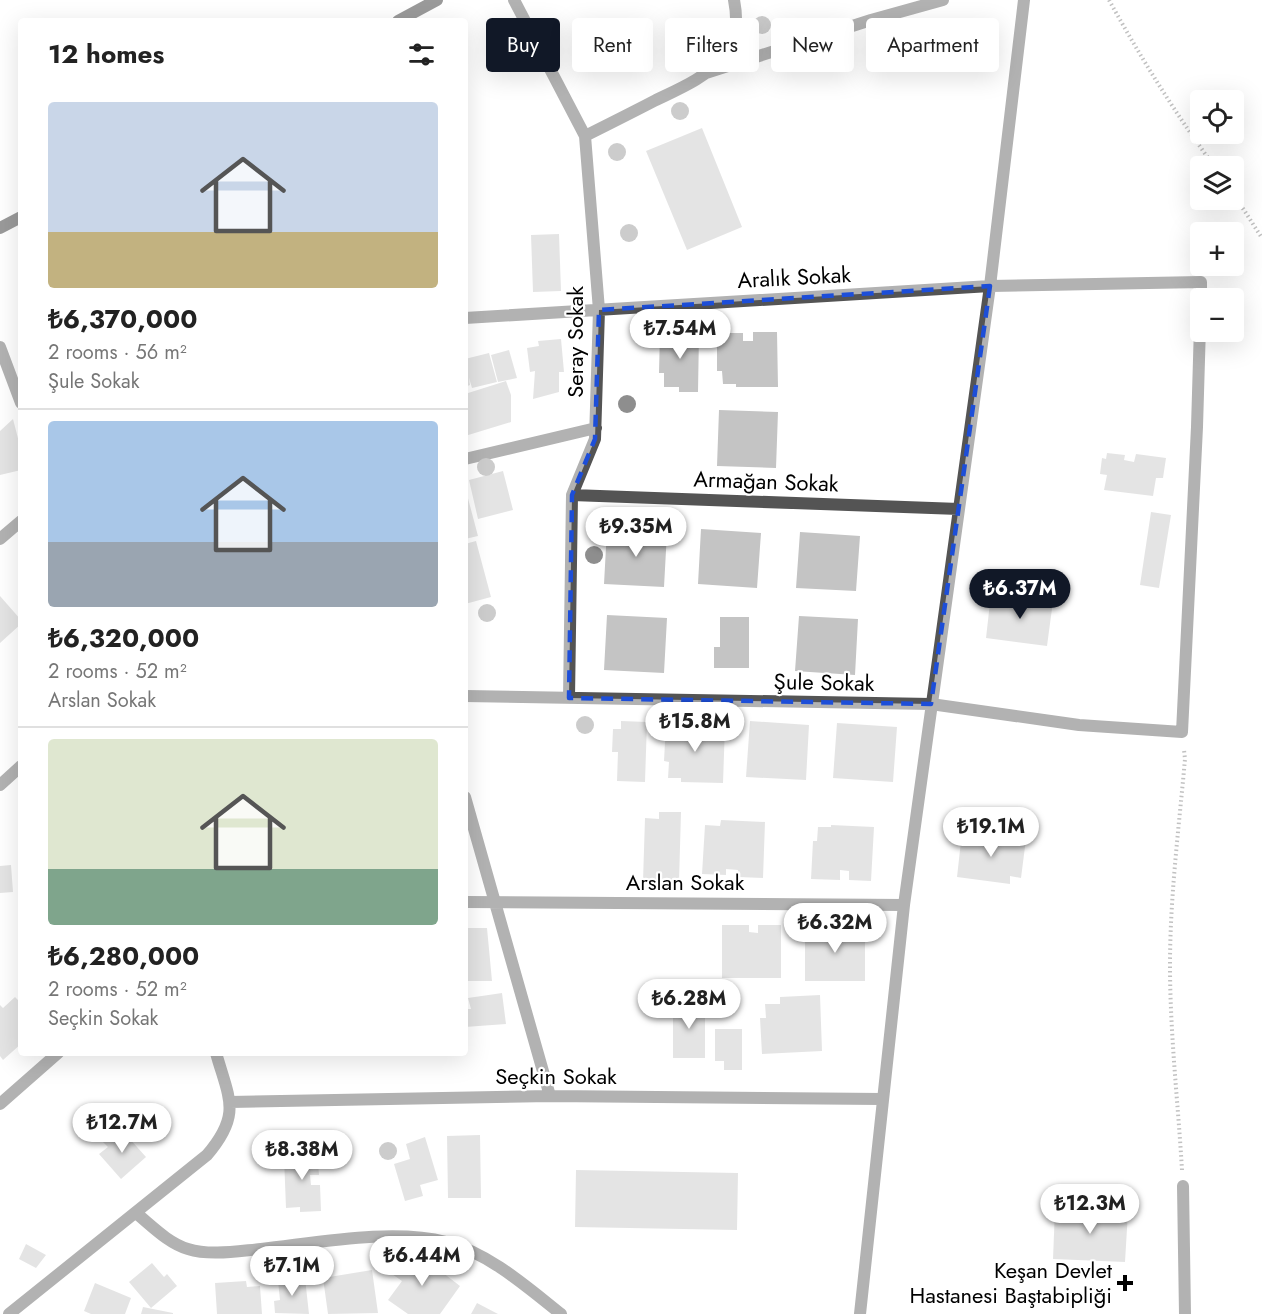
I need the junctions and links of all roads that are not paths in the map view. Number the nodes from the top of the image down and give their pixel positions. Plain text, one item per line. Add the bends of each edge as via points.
1 (437, 0) edge
2 (514, 0) edge
3 (734, 0) edge
4 (943, 0) edge
5 (1024, 0) edge
6 (404, 18) edge
7 (706, 73) junction
8 (585, 136) junction
9 (18, 219) edge
10 (0, 228) edge
11 (990, 286) junction
12 (1201, 288) edge
13 (599, 310) junction
14 (468, 318) edge
15 (1200, 342) edge
16 (0, 347) edge
17 (18, 395) edge
18 (596, 428) junction
19 (468, 458) edge
20 (572, 495) junction
21 (959, 509) junction
22 (18, 524) edge
23 (0, 539) edge
24 (468, 696) edge
25 (569, 698) junction
26 (931, 704) junction
27 (18, 768) edge
28 (1, 780) edge
29 (468, 808) edge
30 (468, 902) edge
31 (494, 902) junction
32 (904, 905) junction
33 (55, 1056) edge
34 (217, 1056) edge
35 (550, 1096) junction
36 (882, 1099) junction
37 (1, 1102) edge
38 (230, 1102) junction
39 (1183, 1186) road end
40 (136, 1213) junction
41 (9, 1314) edge
42 (561, 1314) edge
43 (860, 1314) edge
44 (1185, 1314) edge

1 - 6 main road
2 - 8 street, Seray Sokak
3 - 7 street via 737,19 732,40 722,58
4 - 7 street
5 - 11 street
7 - 8 street
8 - 13 street, Seray Sokak
9 - 10 main road
11 - 12 street, Aralık Sokak via 1201,282
11 - 13 street, Aralık Sokak
11 - 21 street
13 - 14 street, Aralık Sokak
13 - 18 street, Seray Sokak
15 - 26 street, Şule Sokak via 1182,732 1079,725
16 - 17 street
18 - 19 street
18 - 20 street, Seray Sokak
20 - 21 street, Armağan Sokak
20 - 25 street, Seray Sokak
21 - 26 street
22 - 23 street
24 - 25 street, Şule Sokak
25 - 26 street, Şule Sokak
26 - 32 street
27 - 28 street
29 - 31 street
30 - 31 street, Arslan Sokak
31 - 32 street, Arslan Sokak
31 - 35 street
32 - 36 street
33 - 37 street
34 - 38 street
35 - 36 street, Seçkin Sokak
35 - 38 street, Seçkin Sokak
36 - 43 street
38 - 40 street via 230,1118 219,1141
39 - 44 street
40 - 41 street
40 - 42 street via 175,1243 199,1251 241,1251 402,1236 447,1242 504,1271

